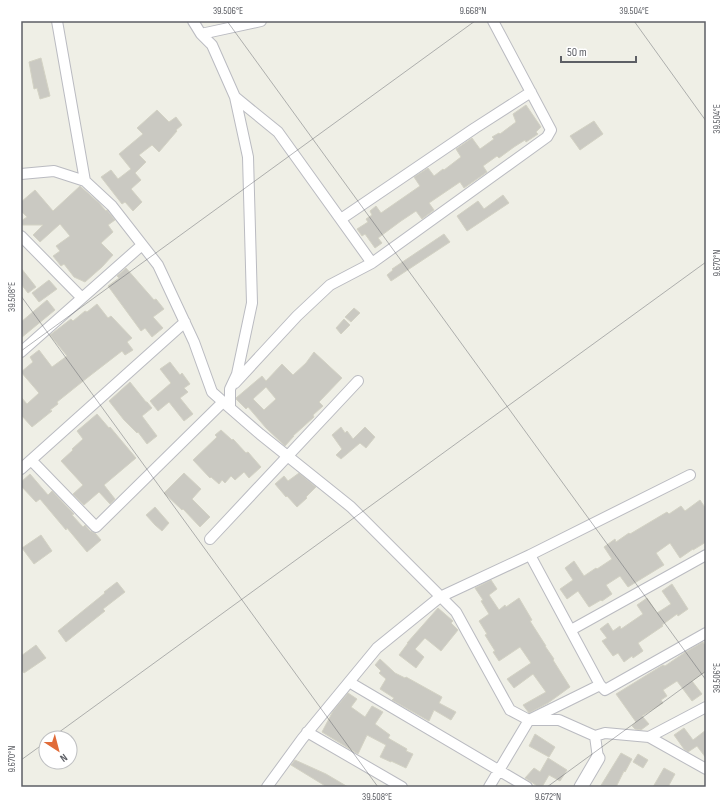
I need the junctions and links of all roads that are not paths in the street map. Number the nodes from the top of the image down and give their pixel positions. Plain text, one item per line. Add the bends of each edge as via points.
1 (57, 21) edge
2 (193, 21) edge
3 (261, 21) edge
4 (493, 21) edge
5 (201, 34) junction
6 (531, 92) junction
7 (235, 97) junction
8 (21, 174) edge
9 (85, 181) junction
10 (341, 219) junction
11 (21, 236) edge
12 (142, 245) junction
13 (372, 263) junction
14 (82, 298) junction
15 (185, 322) junction
16 (21, 352) edge
17 (358, 381) dead end
18 (230, 389) junction
19 (227, 405) junction
20 (288, 457) junction
21 (31, 460) junction
22 (21, 469) edge
23 (690, 475) dead end
24 (210, 540) dead end
25 (530, 555) junction
26 (706, 555) edge
27 (440, 597) junction
28 (571, 630) junction
29 (706, 633) edge
30 (349, 682) junction
31 (600, 685) junction
32 (706, 707) edge
33 (528, 720) junction
34 (308, 732) junction
35 (595, 736) junction
36 (649, 737) junction
37 (598, 758) joint
38 (706, 769) edge
39 (499, 770) junction
40 (267, 787) edge
41 (402, 787) edge
42 (489, 787) edge
43 (527, 787) edge
44 (581, 787) edge

1 - 9 street
2 - 5 street
3 - 5 street
4 - 6 street
5 - 7 street via 212,45
6 - 10 street
6 - 13 street via 551,130 547,137
7 - 10 street via 278,132
7 - 18 street via 248,158 252,303 237,374
8 - 9 street via 54,171
9 - 12 street via 112,206
10 - 13 street
11 - 14 street
12 - 14 street
12 - 15 street via 158,265
13 - 18 street via 330,285 297,316
14 - 16 street
15 - 19 street via 212,392
15 - 21 street
17 - 20 street
18 - 19 street
19 - 20 street
19 - 21 street via 96,527
20 - 24 street
20 - 27 street via 351,507
21 - 22 street
23 - 25 street
25 - 27 street
25 - 28 street
26 - 28 street
27 - 30 street via 377,648
27 - 33 street via 456,612 510,710
28 - 31 street
29 - 31 street via 605,690
30 - 34 street
30 - 39 street
31 - 33 street
32 - 36 street
33 - 35 street via 560,720
33 - 39 street
34 - 40 street
34 - 41 street
35 - 36 street via 605,733
35 - 37 street
36 - 38 street
37 - 44 street
39 - 42 street
39 - 43 street

